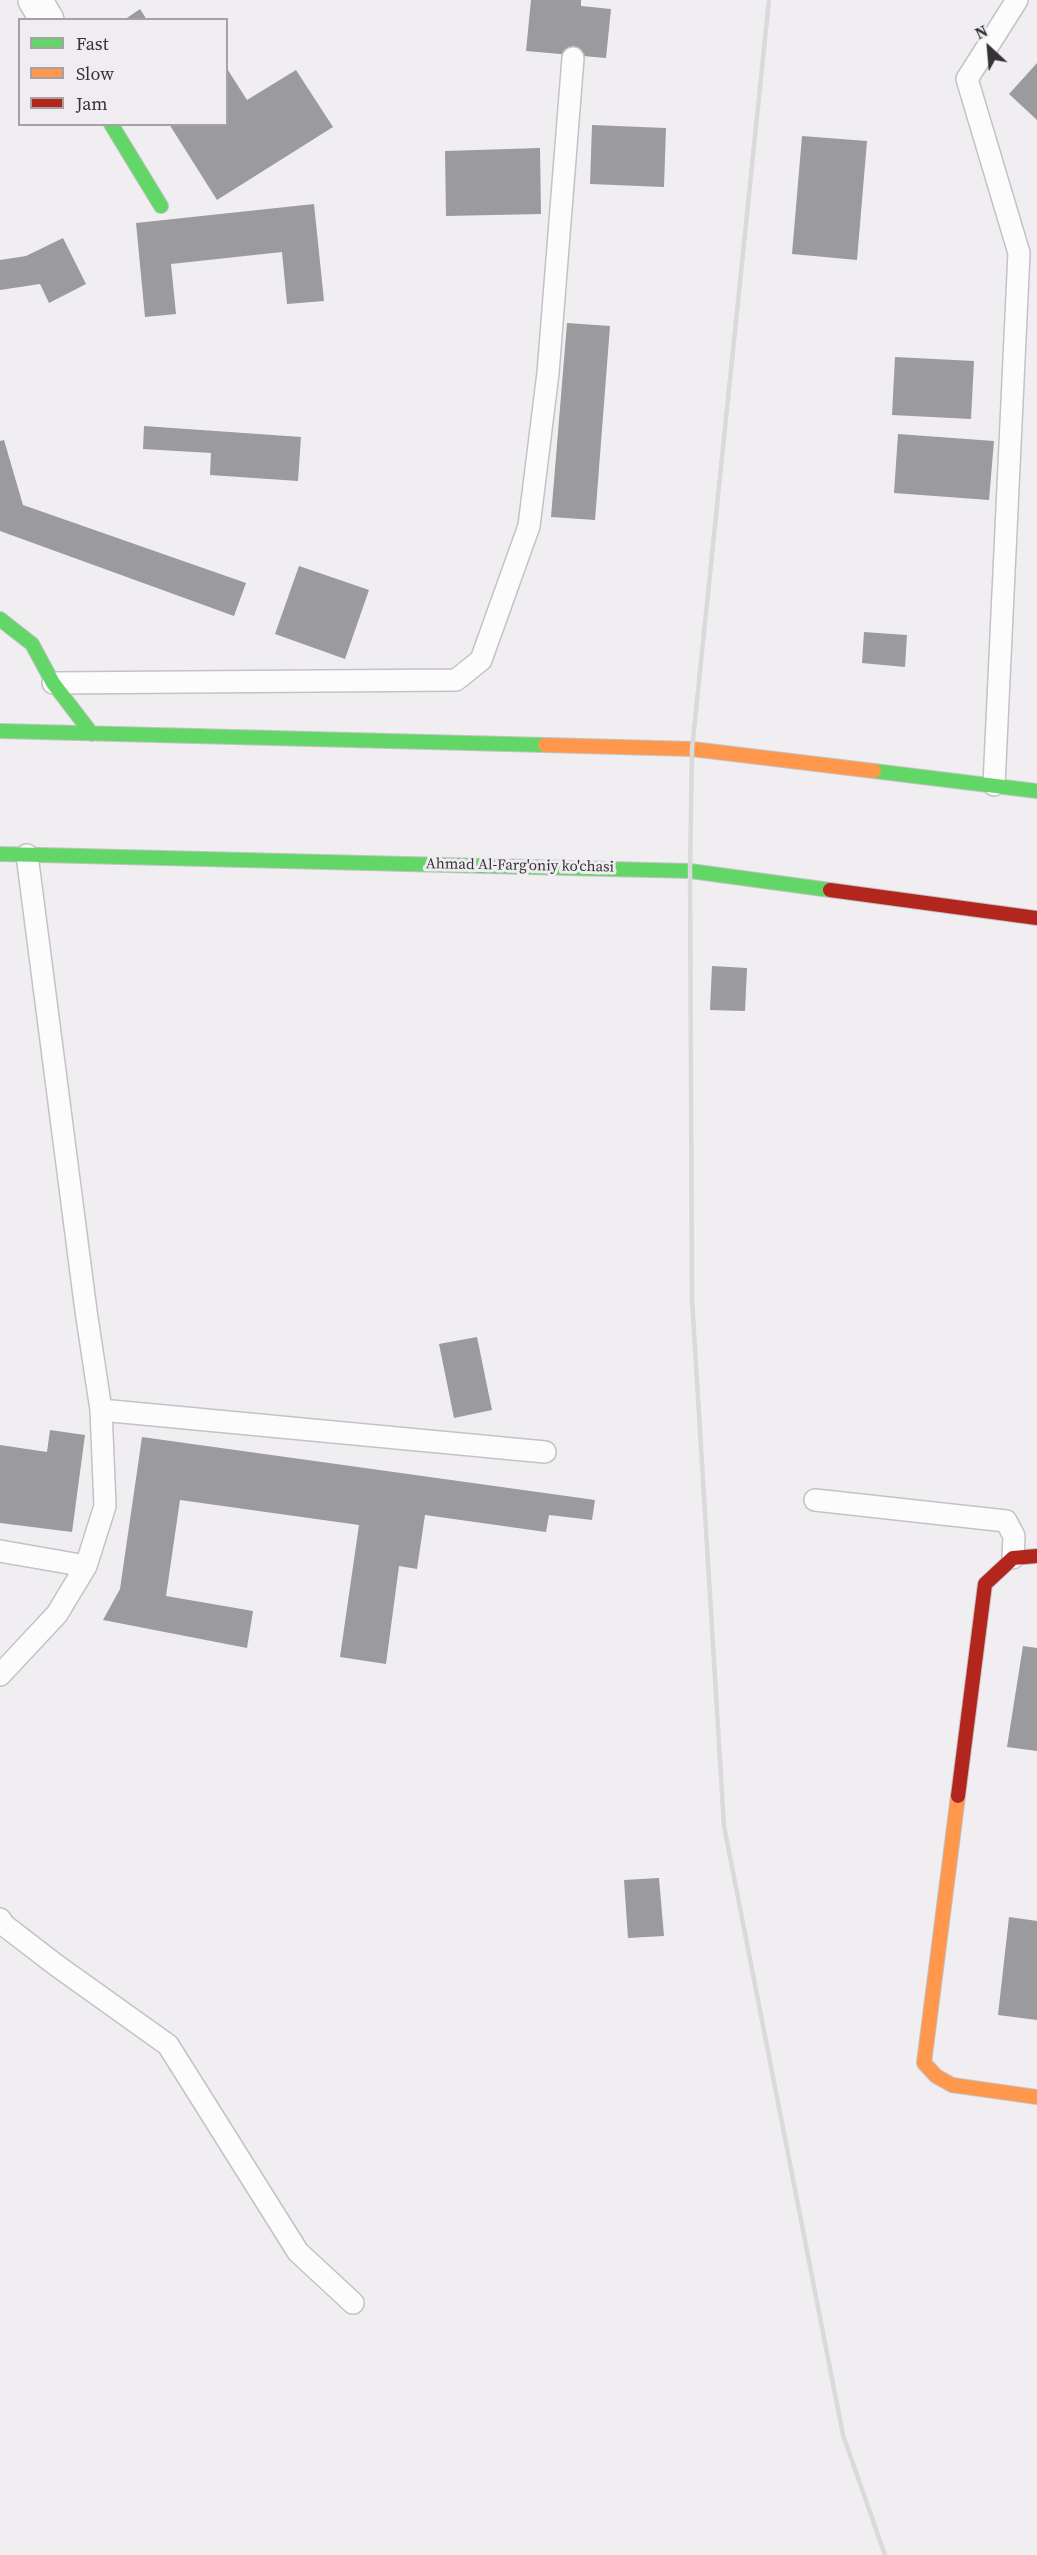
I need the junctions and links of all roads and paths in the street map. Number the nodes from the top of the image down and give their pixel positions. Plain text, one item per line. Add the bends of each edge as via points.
1 (35, 0) edge
2 (1017, 0) edge
3 (46, 18) edge
4 (573, 58) dead end
5 (112, 126) edge
6 (161, 206) dead end
7 (0, 619) edge
8 (53, 683) junction
9 (0, 731) edge
10 (92, 734) junction
11 (994, 785) junction
12 (1037, 791) edge
13 (0, 854) edge
14 (27, 855) junction
15 (1037, 918) edge
16 (101, 1410) junction
17 (545, 1452) dead end
18 (814, 1500) dead end
19 (0, 1551) edge
20 (1037, 1556) edge
21 (1013, 1558) junction
22 (86, 1566) junction
23 (0, 1675) edge
24 (0, 1919) edge
25 (1037, 2097) edge
26 (353, 2303) dead end

1 - 3 street
2 - 11 lane via 967,79 1019,253
4 - 8 lane via 548,373 529,526 481,660 456,680
5 - 6 main road
7 - 8 main road via 33,644
8 - 10 main road
9 - 10 main road
10 - 11 main road via 692,749
11 - 12 main road
13 - 14 main road, Ahmad Al-Farg'oniy ko'chasi
14 - 15 main road, Ahmad Al-Farg'oniy ko'chasi via 690,871
14 - 16 lane
16 - 17 lane
16 - 22 lane via 105,1506
18 - 21 lane via 1006,1521 1014,1536
19 - 22 lane
20 - 21 main road
21 - 25 main road via 985,1584 924,2063 952,2085
22 - 23 lane via 57,1614
24 - 26 lane via 56,1965 168,2045 298,2252

